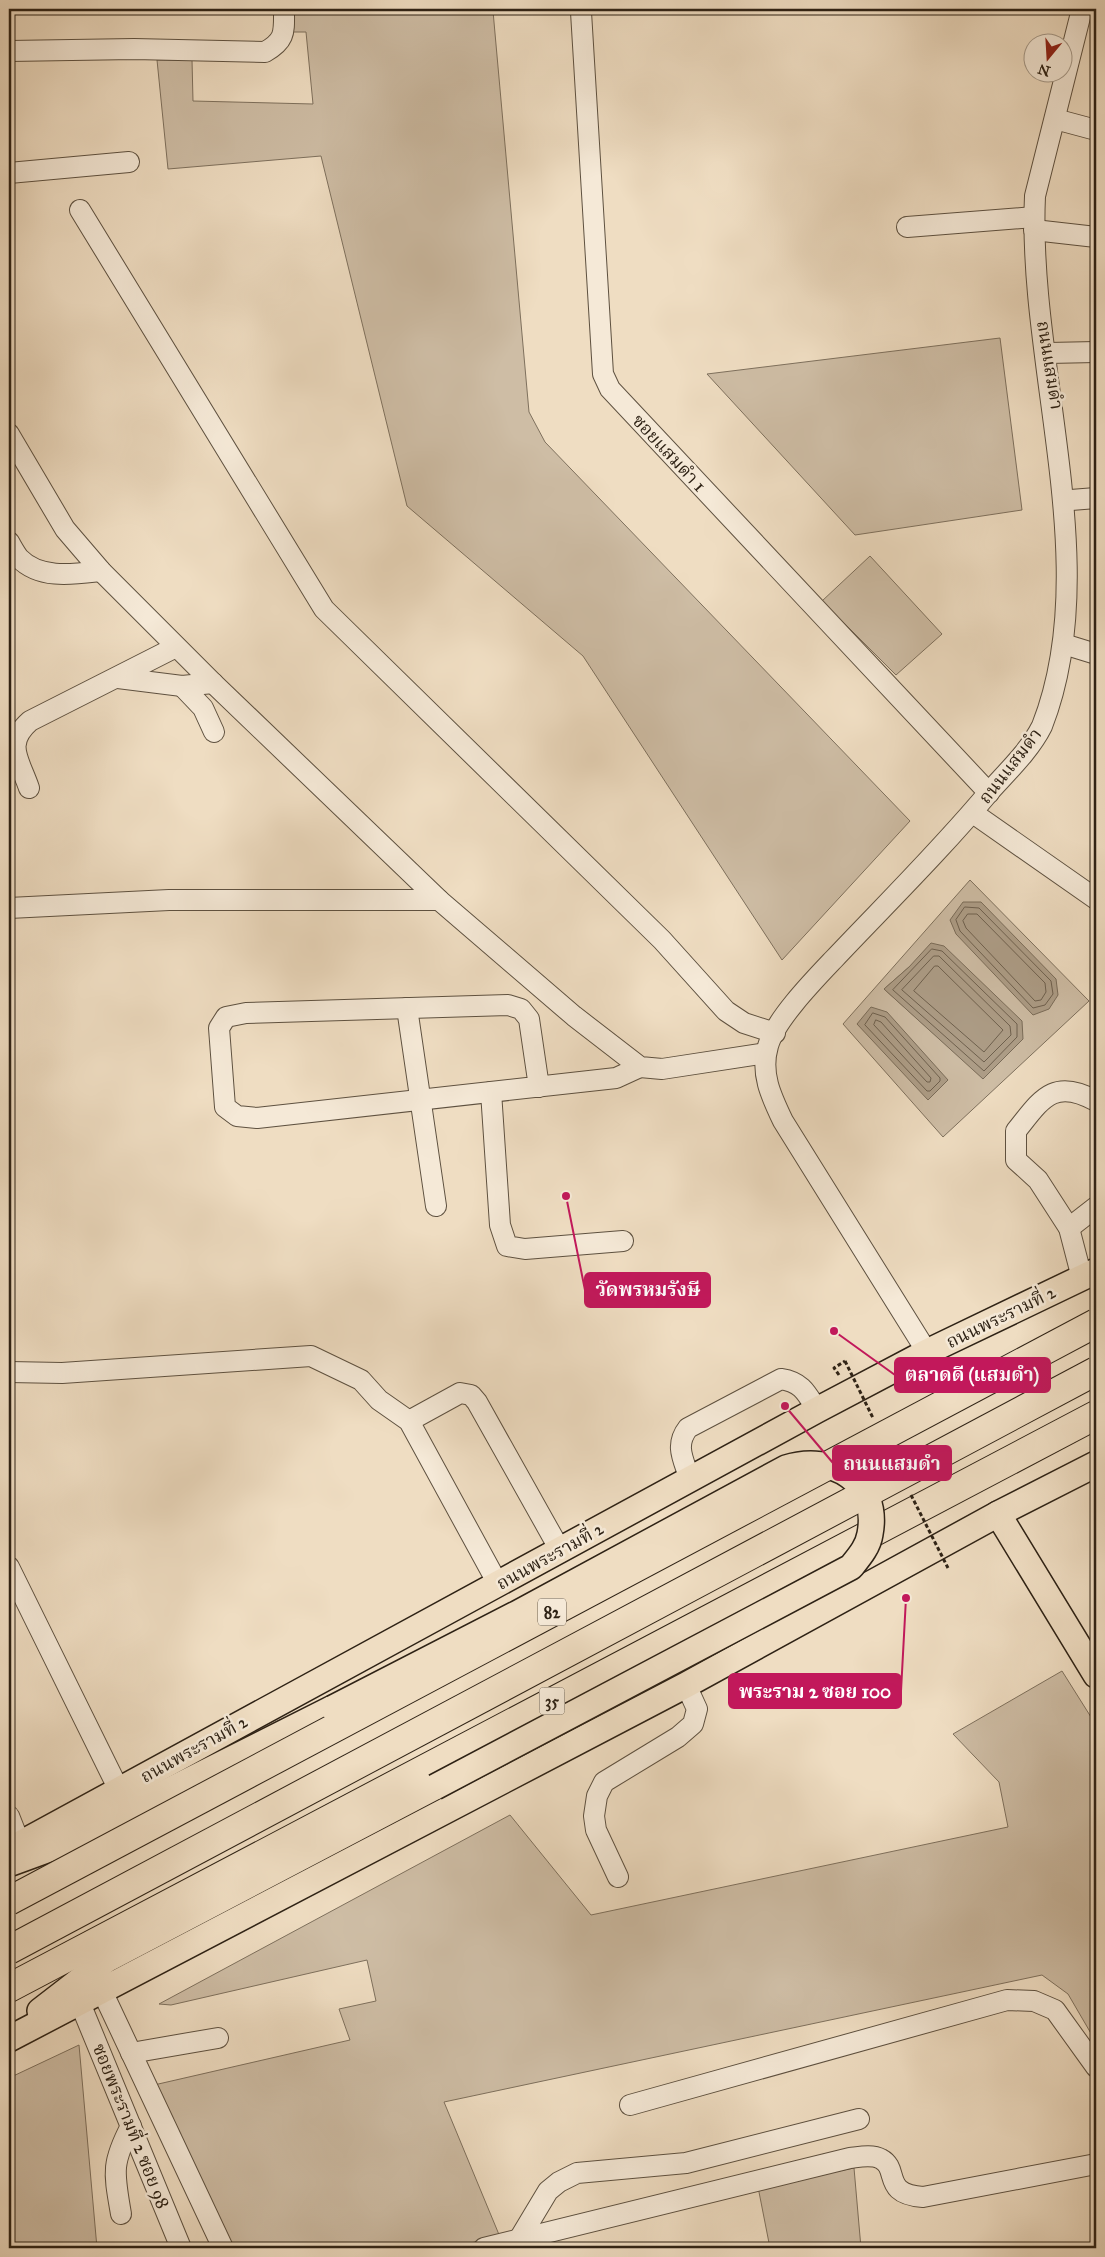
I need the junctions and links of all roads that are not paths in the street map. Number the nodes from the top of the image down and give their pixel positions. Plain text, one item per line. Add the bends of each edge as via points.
1 (284, 9) edge
2 (1082, 9) edge
3 (582, 12) dead end
4 (9, 51) edge
5 (1055, 119) junction
6 (1096, 130) edge
7 (129, 162) dead end
8 (9, 173) edge
9 (80, 210) dead end
10 (1034, 223) junction
11 (907, 227) dead end
12 (1096, 236) edge
13 (1096, 352) edge
14 (1048, 353) junction
15 (9, 434) edge
16 (1096, 498) edge
17 (1071, 500) junction
18 (9, 542) edge
19 (101, 571) junction
20 (1070, 646) junction
21 (176, 647) junction
22 (1096, 654) edge
23 (118, 678) junction
24 (213, 683) junction
25 (182, 686) junction
26 (214, 732) dead end
27 (29, 788) dead end
28 (988, 794) junction
29 (973, 813) junction
30 (1096, 899) edge
31 (439, 900) junction
32 (9, 908) edge
33 (407, 1008) junction
34 (775, 1032) junction
35 (766, 1053) junction
36 (640, 1067) junction
37 (539, 1086) junction
38 (490, 1092) junction
39 (421, 1100) junction
40 (1096, 1101) edge
41 (436, 1206) dead end
42 (1096, 1207) edge
43 (1069, 1228) junction
44 (623, 1241) dead end
45 (1089, 1274) edge
46 (1096, 1323) edge
47 (1096, 1332) edge
48 (927, 1352) junction
49 (1096, 1371) edge
50 (9, 1372) edge
51 (817, 1410) junction
52 (1096, 1415) edge
53 (409, 1421) junction
54 (1096, 1464) edge
55 (690, 1480) junction
56 (998, 1514) junction
57 (560, 1550) junction
58 (9, 1566) edge
59 (498, 1584) junction
60 (1096, 1674) edge
61 (686, 1685) junction
62 (119, 1790) junction
63 (9, 1816) edge
64 (13, 1852) edge
65 (618, 1877) dead end
66 (9, 1901) edge
67 (9, 1910) edge
68 (9, 1950) edge
69 (9, 1988) edge
70 (102, 1991) junction
71 (80, 2003) junction
72 (9, 2035) edge
73 (218, 2038) dead end
74 (9, 2039) edge
75 (131, 2053) junction
76 (1096, 2067) edge
77 (630, 2105) dead end
78 (859, 2119) dead end
79 (131, 2126) junction
80 (1096, 2164) edge
81 (121, 2214) dead end
82 (518, 2241) junction
83 (181, 2248) edge
84 (223, 2248) edge
85 (484, 2248) edge

1 - 4 street via 284,32 277,45 264,52
2 - 5 street, ถนนแสมดำ
3 - 28 street, ซอยแสมดำ 1 via 603,374 610,388
5 - 6 street
5 - 10 street, ถนนแสมดำ via 1035,196
7 - 8 street
9 - 34 street via 324,609 662,940 726,1011 744,1023
10 - 11 street
10 - 12 street
10 - 14 street, ถนนแสมดำ
13 - 14 street
14 - 17 street, ถนนแสมดำ
15 - 19 street via 64,529
16 - 17 street
17 - 20 street, ถนนแสมดำ via 1077,570
18 - 19 street via 20,559 40,570 67,575
19 - 21 street
20 - 22 street
20 - 28 street, ถนนแสมดำ via 1062,679 1042,727
21 - 23 street
21 - 24 street
23 - 25 street
23 - 27 street via 30,721 18,732 14,743
24 - 25 street
24 - 31 street
25 - 26 street via 203,708
28 - 29 street, ถนนแสมดำ
29 - 30 street
29 - 34 street, ถนนแสมดำ via 812,982
31 - 32 street via 168,900
31 - 36 street via 574,1016
33 - 37 street via 508,1004 522,1009 529,1019
33 - 39 street
33 - 39 street via 246,1013 226,1017 219,1028 225,1107 237,1116 256,1118
34 - 35 street, ถนนแสมดำ
35 - 36 street via 662,1068
35 - 48 street, ถนนแสมดำ via 764,1068 768,1085 783,1121
36 - 37 street via 616,1078
37 - 38 street
38 - 39 street
38 - 44 street via 500,1225 507,1246 525,1249
39 - 41 street
40 - 43 street via 1064,1091 1045,1096 1016,1131 1016,1160 1038,1180
42 - 43 street
43 - 45 street
45 - 48 main road, ถนนพระรามที่ 2
46 - 66 highway, 82, bridge
47 - 67 highway
48 - 51 main road, ถนนพระรามที่ 2
49 - 68 highway, 82, bridge
50 - 53 street via 62,1372 311,1356 361,1380 379,1400
51 - 55 main road, ถนนพระรามที่ 2
51 - 55 street via 803,1386 781,1379 688,1428 681,1438 680,1450
52 - 69 highway, 35
53 - 57 street via 460,1393 471,1395
53 - 59 street
54 - 56 main road
55 - 57 main road, ถนนพระรามที่ 2
56 - 60 main road
56 - 61 main road
57 - 59 main road, ถนนพระรามที่ 2
58 - 62 street
59 - 62 main road, ถนนพระรามที่ 2
61 - 65 street via 697,1708 693,1724 604,1782 597,1796 596,1830
61 - 70 main road
62 - 64 main road, ถนนพระรามที่ 2
63 - 64 street
64 - 72 main road, bridge via 63,1844 501,1621 786,1468 801,1463 838,1468 853,1479 868,1502 870,1535 863,1552 851,1567 106,1960
70 - 71 main road
70 - 75 street
71 - 74 main road
71 - 79 street, ซอยพระรามที่ 2 ซอย 98
73 - 75 street
75 - 84 street
76 - 77 street via 1056,2010 1034,2001 1007,2000
78 - 82 street via 686,2163 577,2173 548,2191
79 - 81 street via 115,2163
79 - 83 street, ซอยพระรามที่ 2 ซอย 98
80 - 82 street via 923,2197 908,2196 894,2184 888,2166 881,2159 868,2156 850,2158
82 - 85 street

